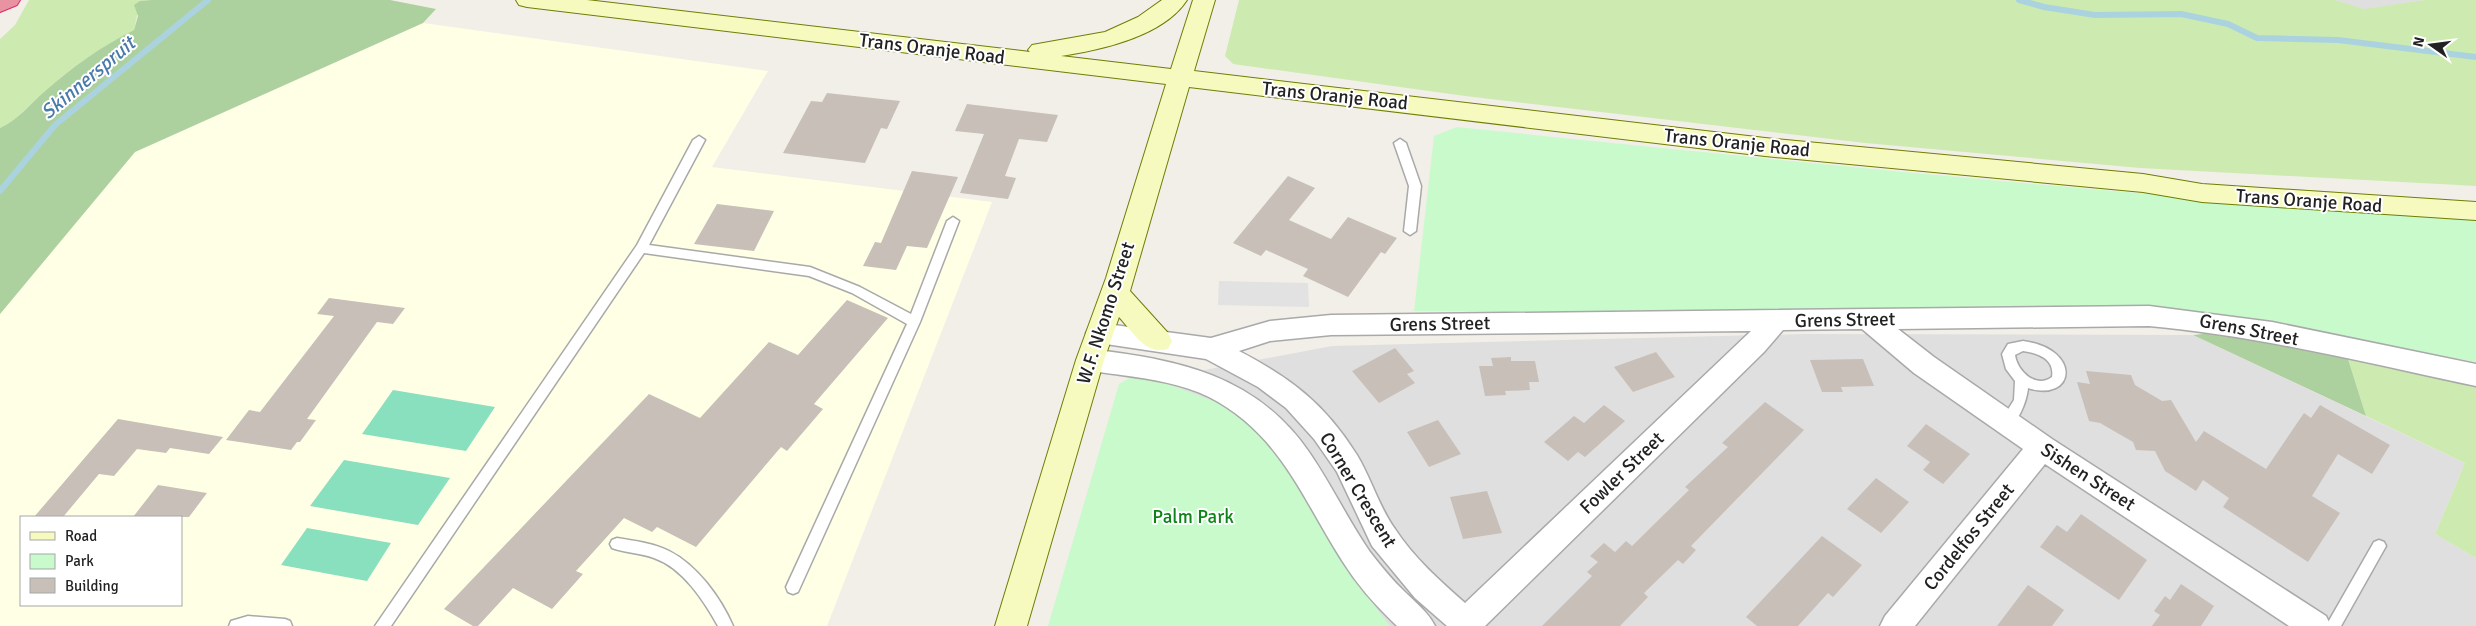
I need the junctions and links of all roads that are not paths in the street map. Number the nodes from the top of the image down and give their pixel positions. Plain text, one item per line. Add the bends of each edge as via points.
1 (3, 0) edge
2 (9, 0) edge
3 (527, 0) edge
4 (1176, 0) edge
5 (1204, 0) edge
6 (0, 5) edge
7 (981, 55) junction
8 (1181, 78) junction
9 (699, 140) dead end
10 (1400, 143) dead end
11 (2143, 183) junction
12 (2476, 196) edge
13 (2476, 211) edge
14 (953, 220) dead end
15 (1410, 231) dead end
16 (641, 248) junction
17 (1119, 278) junction
18 (1866, 319) junction
19 (1775, 321) junction
20 (914, 322) junction
21 (1158, 341) junction
22 (1095, 346) junction
23 (1211, 349) junction
24 (2476, 375) edge
25 (2022, 380) dead end
26 (2007, 422) junction
27 (2042, 447) junction
28 (617, 544) dead end
29 (2379, 546) dead end
30 (793, 587) dead end
31 (1903, 624) edge
32 (1466, 625) edge
33 (236, 626) edge
34 (285, 626) edge
35 (382, 626) edge
36 (726, 626) edge
37 (1011, 626) edge
38 (1419, 626) edge
39 (2315, 626) edge
40 (2333, 626) edge

1 - 6 highway
2 - 6 highway
3 - 7 main road, Trans Oranje Road
4 - 7 main road via 1138,28 1097,43
5 - 8 main road, W.F. Nkomo Street
7 - 8 main road, Trans Oranje Road
8 - 11 main road, Trans Oranje Road via 1765,147
8 - 17 main road, W.F. Nkomo Street
9 - 16 lane
10 - 15 lane via 1415,186
11 - 12 main road, Trans Oranje Road via 2183,181 2301,190
11 - 13 main road, Trans Oranje Road via 2202,193
14 - 20 lane
16 - 20 lane via 810,272 856,290
16 - 35 lane
17 - 21 main road via 1116,292
17 - 22 main road, W.F. Nkomo Street
18 - 19 street, Grens Street
18 - 24 street, Grens Street via 2104,315 2188,318
18 - 26 street, Sishen Street via 1924,365
19 - 23 street, Grens Street via 1331,325 1270,331
19 - 32 street, Fowler Street via 1755,346
20 - 30 lane
21 - 22 street, Corner Crescent
21 - 23 street, Corner Crescent
22 - 37 main road, W.F. Nkomo Street
22 - 38 street, Corner Crescent via 1143,367 1187,377 1220,390 1250,408 1277,432 1299,459 1376,583
23 - 32 street, Corner Crescent via 1268,378 1296,400 1324,431 1347,464 1383,537 1426,588
25 - 26 lane via 2020,401
26 - 27 street, Sishen Street
27 - 31 street, Cordelfos Street
27 - 39 street, Sishen Street
28 - 36 lane via 668,557 703,590
29 - 40 lane
33 - 34 lane via 267,622

